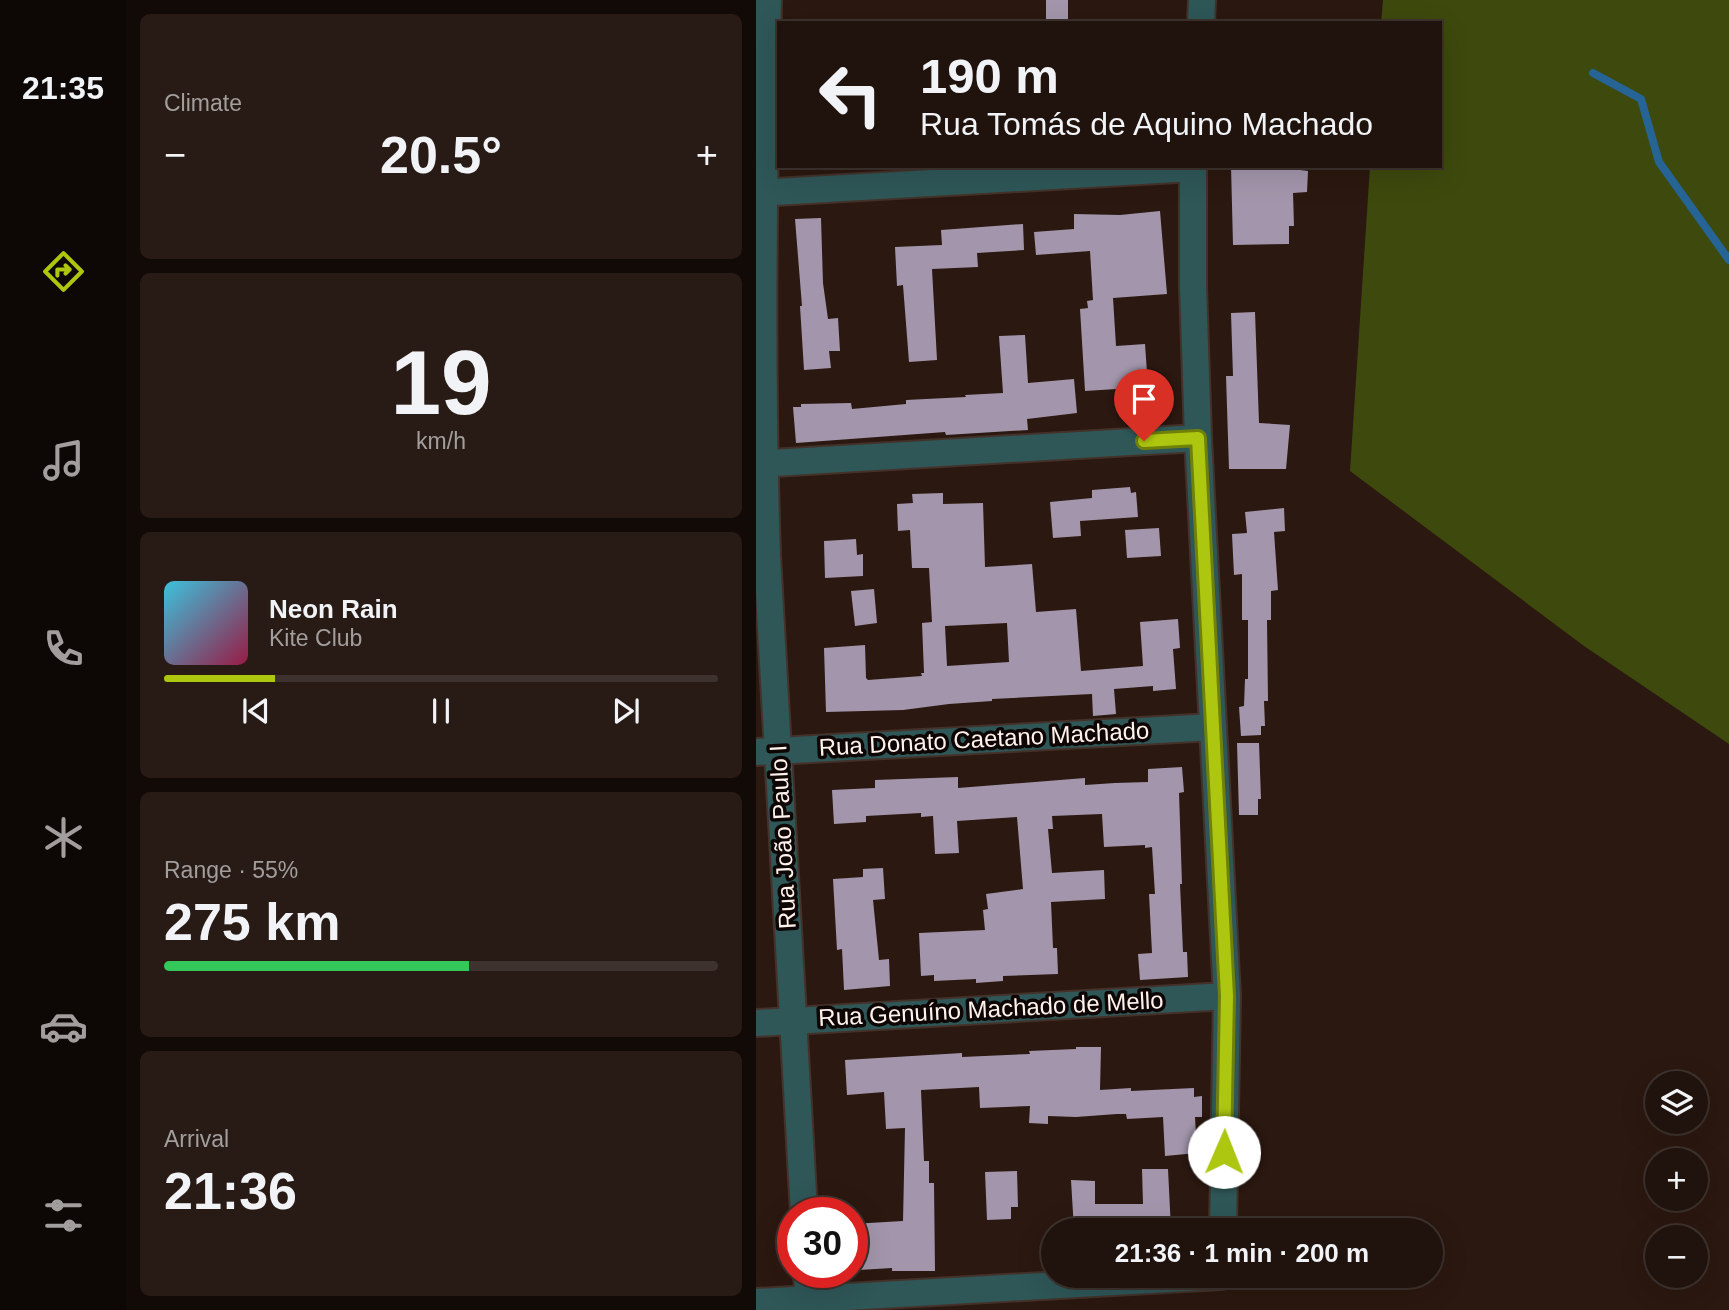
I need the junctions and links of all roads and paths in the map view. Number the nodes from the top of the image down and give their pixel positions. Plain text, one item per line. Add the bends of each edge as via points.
1 (768, 0) edge
2 (1202, 0) edge
3 (1201, 21) edge
4 (1176, 168) edge
5 (1193, 168) edge
6 (760, 192) edge
7 (1198, 438) junction
8 (760, 464) edge
9 (1213, 727) junction
10 (767, 751) edge
11 (1227, 996) junction
12 (793, 1021) junction
13 (756, 1023) edge
14 (803, 1197) edge
15 (1223, 1218) edge
16 (1051, 1288) edge
17 (756, 1302) edge
18 (809, 1305) edge

1 - 6 street, Rua João Paulo I
2 - 3 street
4 - 6 street
5 - 7 street
6 - 8 street, Rua João Paulo I
7 - 8 street
7 - 9 street
8 - 10 street, Rua João Paulo I
9 - 10 street, Rua Donato Caetano Machado
9 - 11 street
10 - 12 street, Rua João Paulo I
11 - 12 street, Rua Genuíno Machado de Mello
11 - 15 street
12 - 13 street, Rua Genuíno Machado de Mello
12 - 14 street, Rua João Paulo I
16 - 18 street
17 - 18 street

